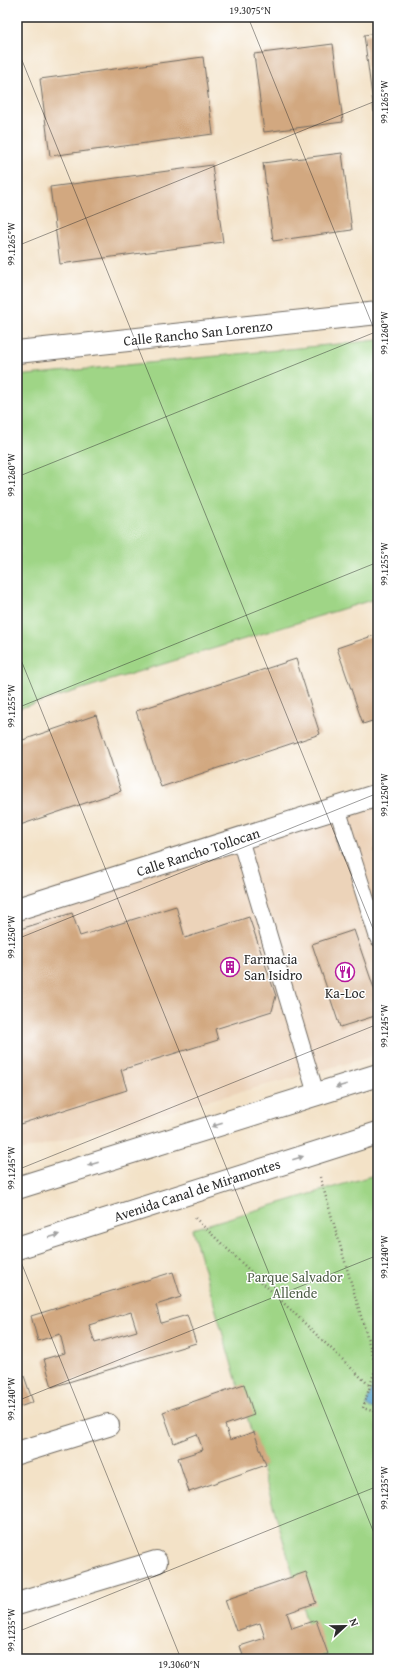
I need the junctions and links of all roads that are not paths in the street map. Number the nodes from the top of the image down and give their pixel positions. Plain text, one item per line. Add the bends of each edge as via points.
1 (378, 313) edge
2 (17, 352) edge
3 (378, 795) edge
4 (337, 808) junction
5 (240, 839) junction
6 (17, 909) edge
7 (378, 938) edge
8 (378, 1075) edge
9 (316, 1094) junction
10 (378, 1133) edge
11 (17, 1188) edge
12 (17, 1248) edge
13 (108, 1425) dead end
14 (17, 1453) edge
15 (156, 1562) dead end
16 (17, 1604) edge

1 - 2 street, Calle Rancho San Lorenzo
3 - 4 street, Calle Rancho Tollocan
4 - 5 street, Calle Rancho Tollocan
4 - 7 lane
5 - 6 street, Calle Rancho Tollocan
5 - 9 lane
8 -> 9 street
9 -> 11 street
12 -> 10 street, Avenida Canal de Miramontes
13 - 14 street
15 - 16 street

